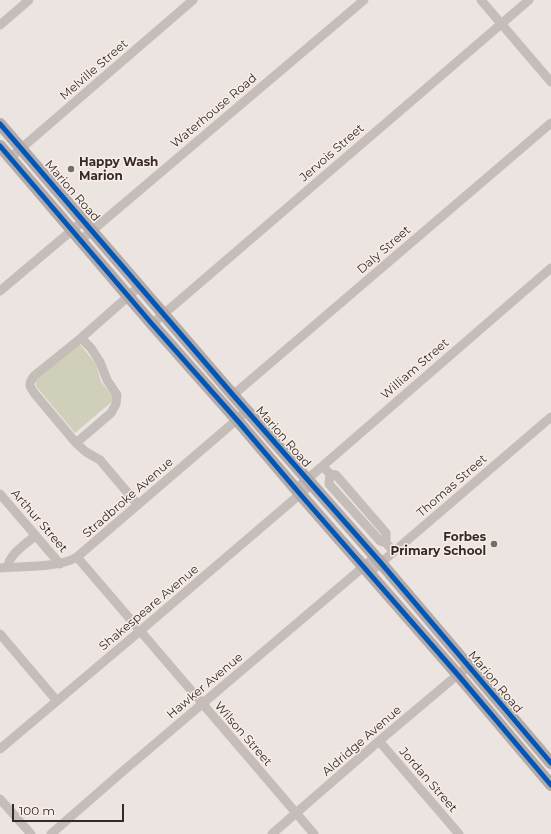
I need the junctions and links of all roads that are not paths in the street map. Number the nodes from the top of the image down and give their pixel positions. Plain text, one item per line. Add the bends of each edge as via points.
1 (28, 0) edge
2 (193, 0) edge
3 (364, 0) edge
4 (481, 0) edge
5 (529, 0) edge
6 (501, 24) junction
7 (0, 25) edge
8 (551, 82) edge
9 (551, 123) edge
10 (0, 124) edge
11 (0, 146) edge
12 (22, 148) junction
13 (10, 158) junction
14 (84, 221) junction
15 (72, 230) junction
16 (92, 230) junction
17 (81, 240) junction
18 (551, 268) edge
19 (140, 286) junction
20 (0, 291) edge
21 (128, 296) junction
22 (164, 313) junction
23 (152, 324) junction
24 (81, 338) junction
25 (233, 395) junction
26 (247, 411) junction
27 (551, 417) edge
28 (237, 420) junction
29 (76, 443) junction
30 (322, 466) junction
31 (309, 482) junction
32 (298, 492) junction
33 (0, 494) edge
34 (138, 505) junction
35 (35, 536) junction
36 (394, 552) junction
37 (77, 557) junction
38 (378, 560) junction
39 (60, 564) junction
40 (4, 567) edge
41 (366, 570) junction
42 (140, 631) junction
43 (0, 634) edge
44 (469, 666) junction
45 (458, 675) junction
46 (57, 701) junction
47 (202, 704) junction
48 (379, 741) junction
49 (0, 749) edge
50 (551, 763) edge
51 (551, 785) edge
52 (0, 798) edge
53 (296, 813) junction
54 (30, 834) edge
55 (51, 834) edge
56 (272, 834) edge
57 (314, 834) edge
58 (459, 834) edge

1 - 7 street
2 - 12 street, Melville Street
3 - 16 street, Waterhouse Road
4 - 6 street
5 - 6 street, Jervois Street
6 - 8 street
6 - 22 street, Jervois Street
9 - 25 street, Daly Street
10 - 12 main road, Marion Road
11 - 13 main road, Marion Road
12 - 13 street, Melville Street
12 - 14 main road, Marion Road
13 - 15 main road, Marion Road
14 - 15 street
14 - 16 main road, Marion Road
15 - 17 main road, Marion Road
15 - 20 street
16 - 17 street, Waterhouse Road
16 - 19 main road, Marion Road
17 - 21 main road, Marion Road
18 - 30 street, William Street
19 - 21 street
19 - 22 main road, Marion Road
21 - 23 main road, Marion Road
21 - 24 street
22 - 23 street, Jervois Street
22 - 25 main road, Marion Road
23 - 28 main road, Marion Road
24 - 29 street via 100,362 106,380 117,395 111,413
24 - 29 street via 30,381 30,388
25 - 26 main road, Marion Road
26 - 28 street, Stradbroke Avenue
26 - 31 main road, Marion Road
27 - 36 street, Thomas Street
28 - 32 main road, Marion Road
28 - 34 street, Stradbroke Avenue
29 - 34 street via 100,460
30 - 31 street, William Street
30 - 36 street via 330,474 329,484 380,541 386,543
31 - 32 street, William Street
31 - 38 main road, Marion Road
32 - 41 main road, Marion Road
32 - 42 street, Shakespeare Avenue
33 - 35 street, Arthur Street
34 - 37 street, Stradbroke Avenue
35 - 39 street, Arthur Street
35 - 40 street, Stradbroke Avenue
36 - 38 street, Thomas Street
37 - 39 street, Stradbroke Avenue
37 - 42 street, Wilson Street
38 - 41 street, Thomas Street
38 - 44 main road, Marion Road
39 - 40 street, Stradbroke Avenue
41 - 45 main road, Marion Road
41 - 47 street, Hawker Avenue
42 - 46 street, Shakespeare Avenue
42 - 47 street, Wilson Street
43 - 46 street
44 - 45 street, Aldridge Avenue
44 - 50 main road, Marion Road
45 - 48 street, Aldridge Avenue
45 - 51 main road, Marion Road
46 - 49 street, Shakespeare Avenue
47 - 53 street, Wilson Street
47 - 55 street, Hawker Avenue
48 - 53 street, Aldridge Avenue
48 - 58 street, Jordan Street
52 - 54 street
53 - 56 street, Aldridge Avenue
53 - 57 street, Wilson Street

